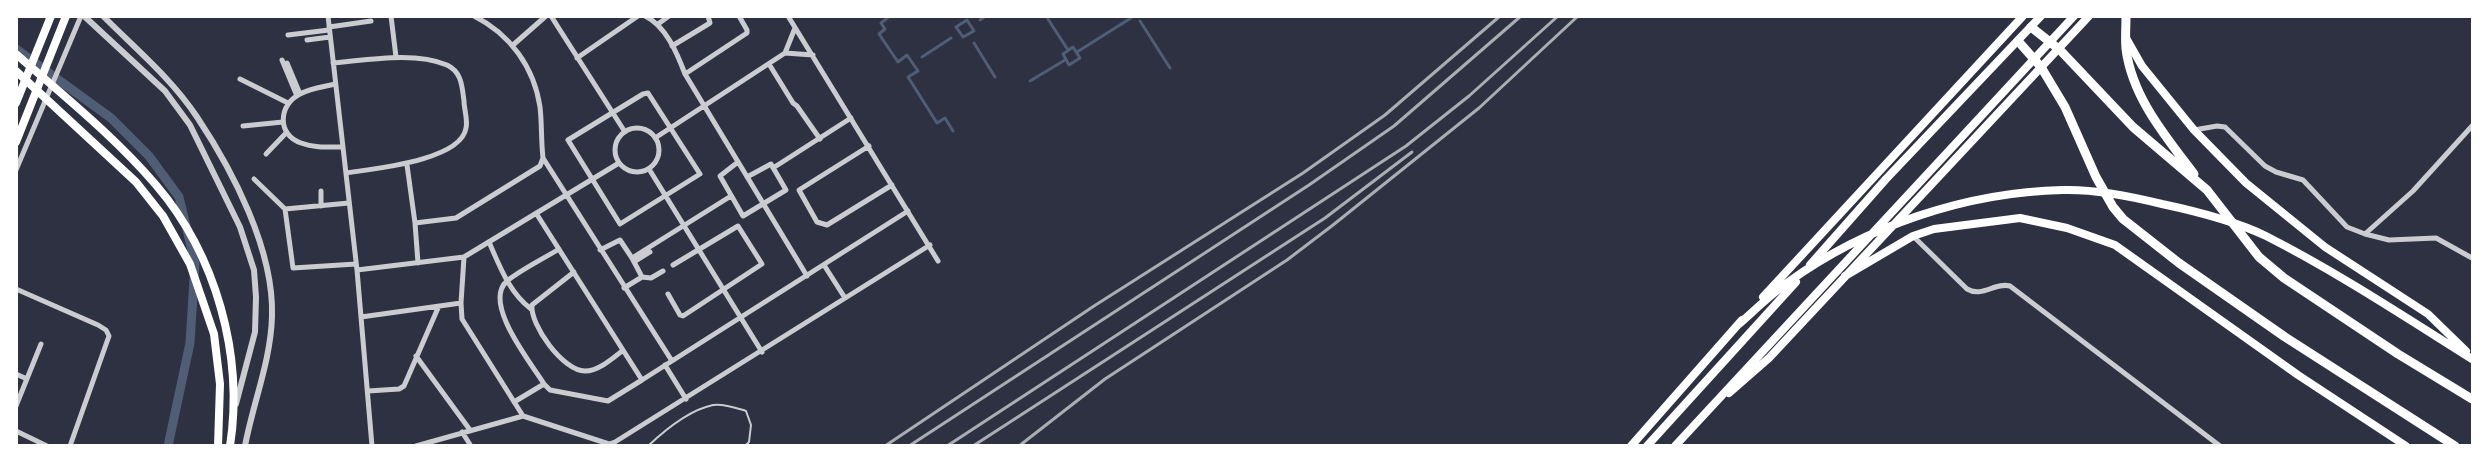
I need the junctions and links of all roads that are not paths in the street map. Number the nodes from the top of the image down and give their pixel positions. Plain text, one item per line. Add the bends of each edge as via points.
1 (66, 16) edge
2 (82, 16) edge
3 (104, 16) edge
4 (328, 16) edge
5 (391, 16) edge
6 (474, 16) edge
7 (546, 16) edge
8 (551, 16) edge
9 (638, 16) edge
10 (645, 16) edge
11 (669, 16) edge
12 (708, 16) edge
13 (739, 16) edge
14 (788, 16) edge
15 (2023, 16) edge
16 (2042, 16) edge
17 (2074, 16) edge
18 (2089, 16) edge
19 (2126, 16) edge
20 (51, 17) edge
21 (371, 21) dead end
22 (658, 24) junction
23 (2031, 27) junction
24 (795, 28) junction
25 (329, 32) junction
26 (288, 35) dead end
27 (2126, 38) junction
28 (307, 40) dead end
29 (2019, 40) junction
30 (513, 45) junction
31 (672, 46) junction
32 (2060, 50) junction
33 (785, 53) junction
34 (16, 54) edge
35 (813, 56) junction
36 (396, 57) junction
37 (577, 58) junction
38 (284, 62) dead end
39 (333, 63) junction
40 (769, 64) junction
41 (2041, 67) junction
42 (16, 71) edge
43 (685, 74) junction
44 (240, 79) dead end
45 (335, 84) junction
46 (299, 95) junction
47 (16, 103) edge
48 (288, 103) junction
49 (704, 105) junction
50 (612, 113) junction
51 (851, 118) junction
52 (283, 122) junction
53 (243, 126) dead end
54 (2472, 126) edge
55 (671, 127) junction
56 (2194, 130) junction
57 (286, 132) junction
58 (625, 132) junction
59 (655, 138) junction
60 (820, 139) junction
61 (16, 142) edge
62 (869, 146) junction
63 (343, 147) junction
64 (266, 154) dead end
65 (543, 158) junction
66 (738, 162) junction
67 (619, 163) junction
68 (407, 165) junction
69 (773, 168) junction
70 (649, 169) junction
71 (16, 170) edge
72 (346, 172) junction
73 (747, 177) junction
74 (254, 179) dead end
75 (591, 180) junction
76 (892, 185) junction
77 (786, 190) junction
78 (2207, 190) junction
79 (321, 191) dead end
80 (799, 193) junction
81 (566, 195) junction
82 (731, 196) junction
83 (666, 197) junction
84 (349, 203) junction
85 (763, 204) junction
86 (321, 206) junction
87 (285, 209) junction
88 (908, 211) junction
89 (536, 213) junction
90 (416, 223) junction
91 (684, 226) junction
92 (2365, 234) junction
93 (1913, 236) junction
94 (489, 242) junction
95 (930, 245) junction
96 (559, 249) junction
97 (698, 249) junction
98 (600, 250) junction
99 (650, 252) dead end
100 (464, 257) junction
101 (2472, 258) edge
102 (633, 260) junction
103 (938, 261) dead end
104 (418, 262) junction
105 (673, 265) dead end
106 (824, 265) junction
107 (357, 267) junction
108 (663, 271) dead end
109 (574, 272) junction
110 (807, 276) junction
111 (1845, 276) junction
112 (642, 277) junction
113 (507, 281) junction
114 (624, 288) junction
115 (16, 289) edge
116 (723, 290) junction
117 (668, 294) dead end
118 (845, 298) junction
119 (461, 303) junction
120 (438, 308) junction
121 (531, 309) junction
122 (361, 317) junction
123 (741, 318) junction
124 (1739, 324) junction
125 (41, 344) dead end
126 (622, 351) junction
127 (762, 352) junction
128 (416, 356) junction
129 (2472, 359) edge
130 (672, 361) junction
131 (665, 365) junction
132 (16, 374) edge
133 (27, 379) junction
134 (642, 380) junction
135 (544, 384) junction
136 (368, 391) junction
137 (686, 399) junction
138 (2472, 399) edge
139 (514, 402) junction
140 (16, 406) edge
141 (524, 417) junction
142 (1694, 424) junction
143 (470, 430) junction
144 (16, 431) edge
145 (462, 432) junction
146 (39, 444) edge
147 (47, 446) edge
148 (70, 446) edge
149 (218, 446) edge
150 (228, 446) edge
151 (244, 446) edge
152 (372, 446) edge
153 (416, 446) edge
154 (471, 446) edge
155 (648, 446) edge
156 (745, 446) edge
157 (1632, 446) edge
158 (1647, 446) edge
159 (1675, 446) edge
160 (2220, 446) edge
161 (2406, 446) edge
162 (2455, 446) edge

1 - 61 main road
2 - 71 street
2 - 150 street via 165,91 190,125 240,227 254,270 255,332
3 - 151 street via 197,116 238,189 261,245 270,279 272,316 265,364
4 - 25 street
5 - 36 street
6 - 30 street
7 - 30 street
8 - 37 street
9 - 37 street
10 - 22 street
11 - 22 street
12 - 31 street via 710,22
13 - 43 street via 747,33
14 - 24 street
15 - 124 main road
16 - 23 main road
17 - 142 main road
18 - 32 main road
19 - 27 highway
20 - 47 main road
21 - 25 street
22 - 31 street
23 - 29 main road
23 - 32 highway
24 - 33 street
24 - 35 street
25 - 26 street
25 - 28 street
25 - 39 street
27 - 56 main road via 2142,66
27 - 78 highway via 2137,90 2164,135
29 - 41 highway
29 - 158 main road via 1886,179
30 - 65 street via 531,74 540,107
31 - 43 street
32 - 41 main road
32 - 78 highway via 2133,127
33 - 35 street
33 - 40 street
34 - 150 main road via 149,178 188,230 212,281 226,332 233,382 233,424
35 - 51 street
36 - 39 street
36 - 68 street via 449,66 462,85 466,128 463,136 434,155
37 - 50 street
38 - 46 street
39 - 45 street
40 - 49 street
40 - 60 street
41 - 111 main road
41 - 162 highway via 2066,107 2096,177 2123,219 2285,337
42 - 149 main road via 136,182 163,216 190,264 214,334 220,384
43 - 49 street
44 - 48 street
45 - 46 street
45 - 63 street
46 - 48 street
48 - 52 street
49 - 55 street
49 - 66 street
50 - 55 street via 648,93
50 - 58 street
50 - 75 street via 568,140
51 - 60 street
51 - 62 street
52 - 53 street
52 - 57 street
54 - 92 street via 2413,191
55 - 59 street
55 - 83 street via 700,174
56 - 92 street via 2225,127 2270,170 2303,180 2347,227
56 - 129 main road via 2246,183 2300,228 2428,314
57 - 63 street via 301,143
57 - 64 street
58 - 59 street via 644,130
58 - 67 street via 616,143
59 - 70 street via 659,151
60 - 69 street
62 - 76 street
62 - 80 street via 801,188
63 - 72 street
65 - 81 street
65 - 90 street via 535,171 456,218
66 - 73 street
66 - 82 street via 720,175
67 - 70 street via 629,171
67 - 75 street
68 - 72 street
68 - 90 street
69 - 73 street via 771,164
69 - 77 street
70 - 83 street
72 - 84 street
73 - 85 street
74 - 87 street
75 - 81 street
75 - 83 street via 620,224
76 - 80 street via 823,225 816,222
76 - 88 street
77 - 80 street
77 - 85 street
78 - 138 highway via 2259,257 2284,278
79 - 86 street
81 - 89 street
81 - 98 street
82 - 85 street via 744,216
82 - 91 street
83 - 91 street
84 - 86 street
84 - 107 street
85 - 110 street
86 - 87 street
87 - 107 street via 293,268
88 - 95 street
88 - 106 street
89 - 94 street
89 - 96 street
90 - 104 street
91 - 97 street
91 - 102 street
92 - 101 street via 2389,240 2436,238
93 - 111 main road
93 - 160 street via 1967,289 1978,293 2010,286
93 - 161 main road via 1959,225 2020,218 2067,228 2115,245
94 - 100 street
94 - 113 street
95 - 103 street
95 - 118 street
96 - 109 street
96 - 113 street
97 - 105 street
97 - 116 street
97 - 116 street via 735,226 740,228 762,266
98 - 102 street via 620,240
98 - 114 street
99 - 102 street
100 - 104 street
100 - 119 street
102 - 112 street
104 - 107 street
106 - 110 street
106 - 118 street
107 - 122 street
108 - 112 street via 651,278
109 - 121 street via 534,301
109 - 126 street
110 - 123 street
111 - 142 main road via 1769,358
112 - 114 street
113 - 121 street via 518,299
113 - 135 street via 500,291 502,317
114 - 130 street
115 - 148 street via 98,325 109,336
116 - 117 street via 681,316
116 - 123 street
118 - 127 street
119 - 120 street
119 - 139 street via 466,327
120 - 122 street
120 - 128 street
121 - 126 street via 545,337 567,365 587,371
122 - 136 street
123 - 127 street
123 - 130 street
124 - 129 main road via 1788,283 1833,254 1882,230 1982,199 2065,190 2126,196 2192,210 2264,235
124 - 157 main road
125 - 133 street
126 - 134 street
127 - 137 street
128 - 136 street via 404,386
128 - 143 street
130 - 131 street
131 - 134 street
131 - 137 street
132 - 133 street
133 - 140 street
134 - 135 street via 608,401 550,390
135 - 139 street
136 - 152 street
137 - 141 street via 609,444
139 - 141 street
141 - 143 street
142 - 159 main road
143 - 145 street
144 - 146 street
145 - 153 street
145 - 154 street
146 - 147 street
155 - 156 lane via 666,429 714,405 746,411 751,425

